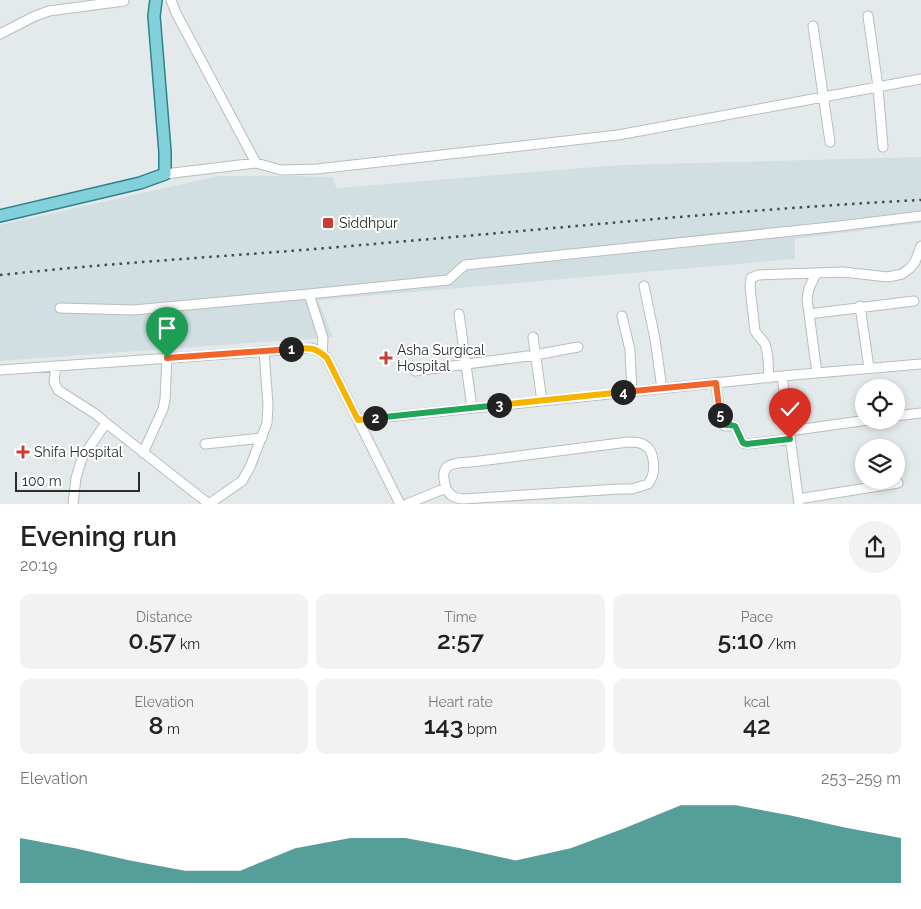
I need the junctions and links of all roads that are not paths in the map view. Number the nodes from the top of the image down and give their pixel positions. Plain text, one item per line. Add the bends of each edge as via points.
1 (156, 0) edge
2 (172, 0) edge
3 (124, 1) edge
4 (868, 16) dead end
5 (813, 26) dead end
6 (0, 34) edge
7 (921, 79) edge
8 (878, 87) junction
9 (824, 97) junction
10 (830, 142) dead end
11 (883, 147) dead end
12 (256, 163) junction
13 (165, 174) junction
14 (0, 216) edge
15 (921, 216) edge
16 (921, 246) edge
17 (816, 274) junction
18 (644, 286) dead end
19 (309, 294) junction
20 (914, 301) dead end
21 (860, 306) junction
22 (60, 308) dead end
23 (459, 314) dead end
24 (809, 314) junction
25 (622, 316) dead end
26 (533, 337) dead end
27 (578, 347) dead end
28 (264, 351) junction
29 (322, 353) junction
30 (535, 355) junction
31 (167, 358) junction
32 (921, 364) edge
33 (466, 365) junction
34 (56, 366) junction
35 (868, 368) junction
36 (0, 370) edge
37 (415, 371) dead end
38 (817, 373) junction
39 (782, 376) junction
40 (769, 378) junction
41 (716, 383) junction
42 (662, 388) junction
43 (632, 392) junction
44 (542, 401) junction
45 (472, 408) junction
46 (921, 413) edge
47 (905, 415) edge
48 (358, 420) junction
49 (855, 422) edge
50 (106, 424) junction
51 (790, 435) junction
52 (262, 438) junction
53 (205, 444) dead end
54 (143, 453) junction
55 (446, 488) junction
56 (866, 489) edge
57 (219, 501) edge
58 (798, 502) edge
59 (73, 504) edge
60 (400, 504) edge
61 (407, 504) edge

1 - 13 main road via 154,16
2 - 12 street
3 - 6 street via 49,11
4 - 8 street
5 - 9 street
7 - 8 street
8 - 9 street
8 - 11 street
9 - 10 street
9 - 12 street via 618,135 317,169 281,170
12 - 13 street
13 - 14 main road via 140,183
15 - 19 street via 465,265 448,280
16 - 17 street via 915,262 902,274 888,277 843,272
17 - 24 street via 807,299
17 - 40 street via 758,275 751,278 756,331 766,349
18 - 42 street
19 - 22 street via 134,310
19 - 29 street via 323,338
20 - 21 street
21 - 24 street
21 - 35 street
23 - 33 street
24 - 38 street
25 - 43 street via 630,350
26 - 30 street
27 - 30 street
28 - 29 street via 312,348
28 - 31 street
28 - 52 street via 268,405
29 - 48 street
30 - 33 street
30 - 44 street
31 - 34 street
31 - 54 street via 163,409
32 - 35 street
33 - 37 street
33 - 45 street
34 - 36 street
34 - 50 street via 54,382 58,390
35 - 38 street
38 - 39 street
39 - 40 street
39 - 51 street
40 - 41 street
41 - 42 street
41 - 51 street via 721,423 735,426 743,443
42 - 43 street
43 - 44 street
44 - 45 street
45 - 48 street
46 - 47 street
48 - 60 street
49 - 51 street
50 - 54 street
50 - 59 street via 82,458
51 - 58 street
52 - 53 street
52 - 57 street via 242,481
54 - 57 street via 209,504
55 - 55 street via 449,495 463,499 632,489 648,484 653,461 647,446 628,442 455,463 444,471
55 - 61 street
56 - 58 street

